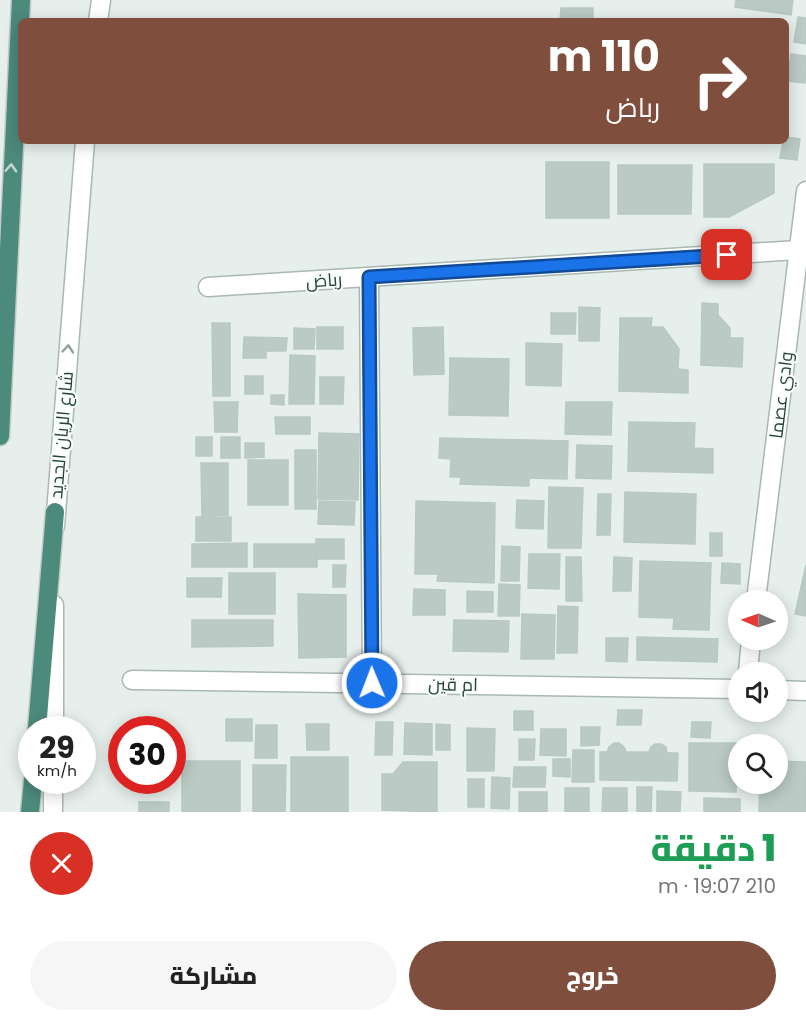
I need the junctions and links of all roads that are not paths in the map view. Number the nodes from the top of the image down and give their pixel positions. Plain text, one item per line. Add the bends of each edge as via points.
1 (21, 0) edge
2 (101, 0) edge
3 (20, 18) edge
4 (98, 18) edge
5 (18, 53) edge
6 (85, 144) edge
7 (806, 191) edge
8 (798, 250) junction
9 (369, 277) junction
10 (208, 287) dead end
11 (0, 436) edge
12 (55, 512) junction
13 (757, 590) edge
14 (132, 680) dead end
15 (372, 683) junction
16 (728, 689) edge
17 (788, 690) edge
18 (806, 691) edge
19 (38, 716) edge
20 (54, 716) edge
21 (32, 794) edge
22 (54, 794) edge
23 (54, 810) edge
24 (30, 812) edge

3 -> 1 highway
2 - 4 street
11 -> 5 highway
12 -> 6 street, شارع الريان الجديد
7 - 8 street, وادي عصما
8 - 9 street, رباض
8 - 13 street, وادي عصما
9 - 10 street, رباض
9 - 15 street
12 - 19 highway
12 - 20 street, شارع الريان الجديد
14 - 15 street, ام قين
15 - 16 street, ام قين
17 - 18 street
21 - 24 highway
22 - 23 street

